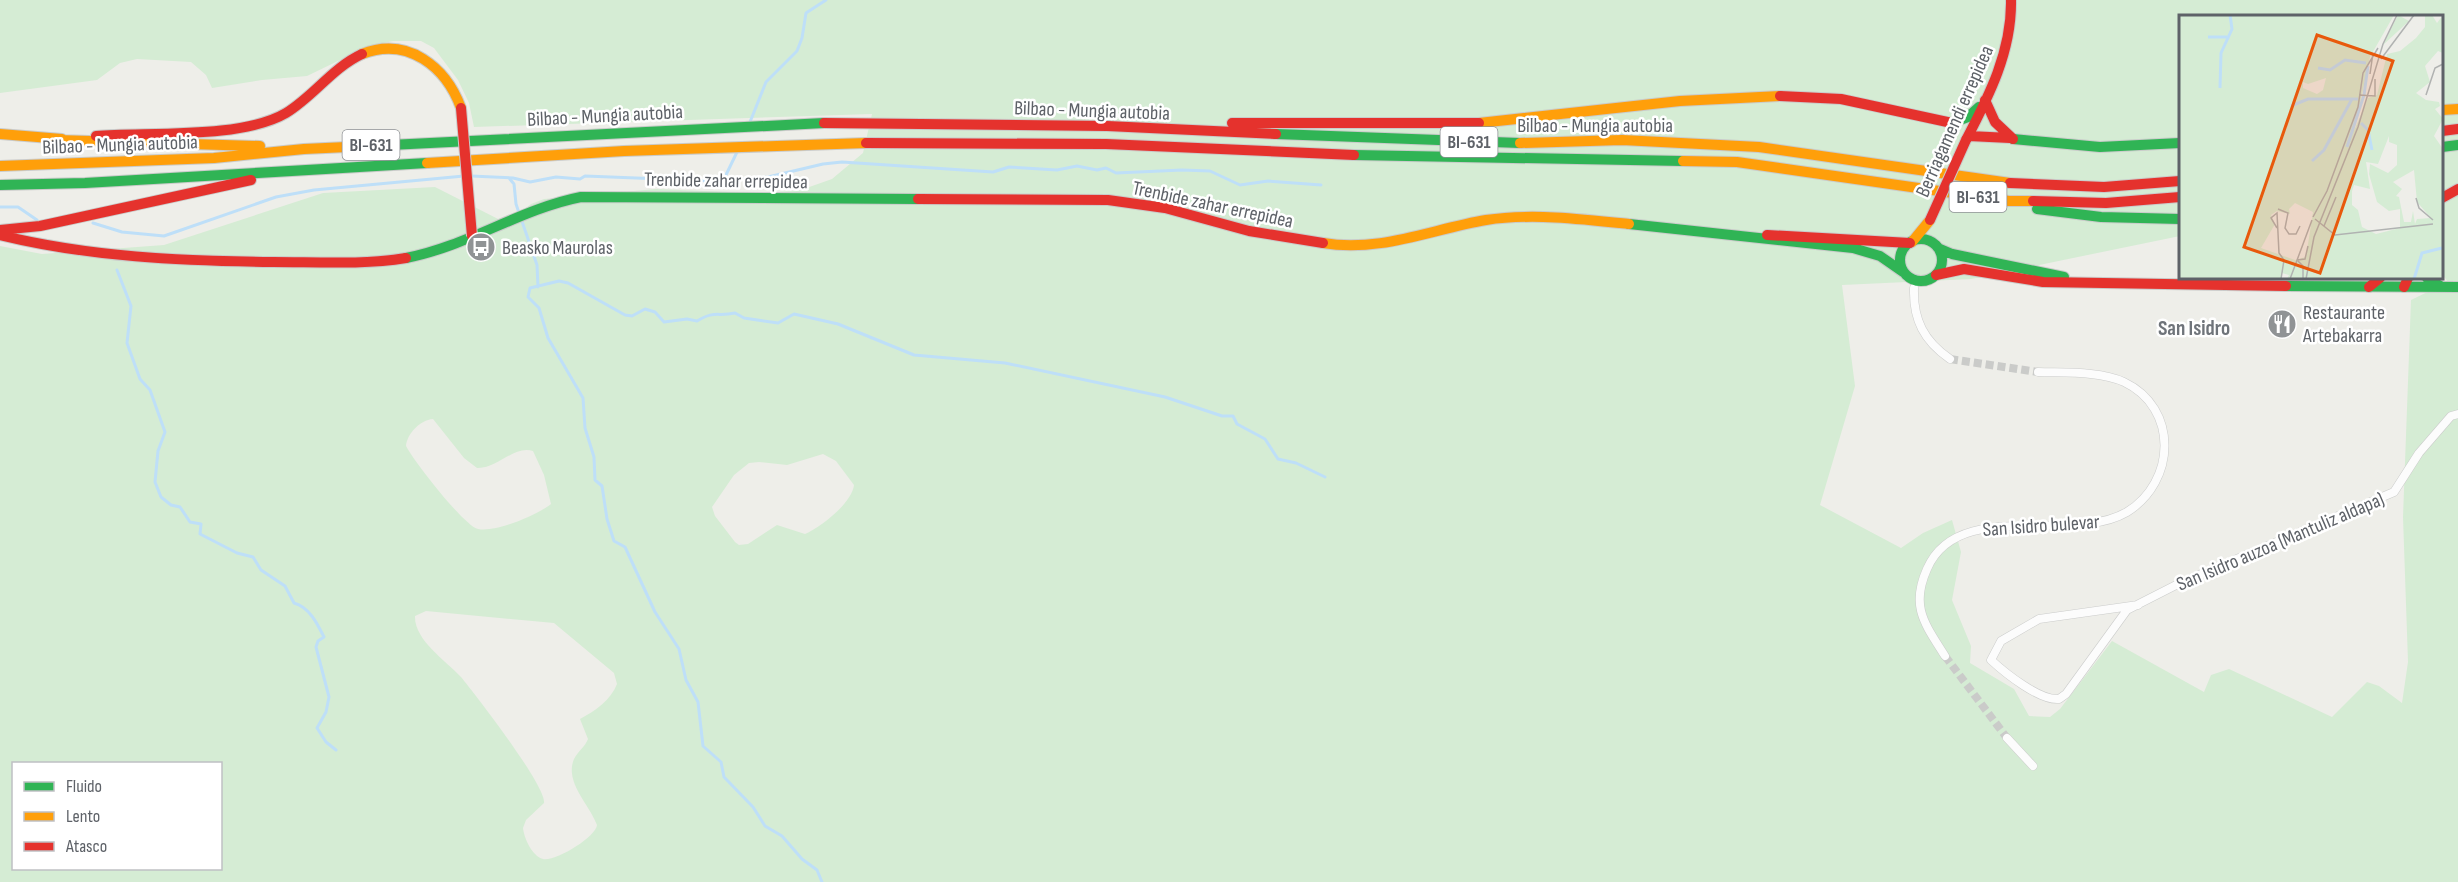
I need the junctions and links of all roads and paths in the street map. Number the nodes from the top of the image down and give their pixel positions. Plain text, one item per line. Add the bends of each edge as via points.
1 (2011, 0) edge
2 (1985, 100) junction
3 (2458, 109) edge
4 (2443, 110) edge
5 (1952, 123) junction
6 (2458, 129) edge
7 (1179, 130) junction
8 (2443, 131) edge
9 (0, 134) edge
10 (1967, 138) junction
11 (2013, 139) junction
12 (57, 140) junction
13 (2179, 143) edge
14 (2458, 145) edge
15 (2443, 147) edge
16 (304, 149) junction
17 (0, 166) edge
18 (267, 174) junction
19 (2179, 181) edge
20 (0, 184) edge
21 (2458, 189) edge
22 (2179, 197) edge
23 (2443, 197) edge
24 (2009, 201) junction
25 (2179, 219) edge
26 (1930, 220) junction
27 (0, 232) edge
28 (472, 236) junction
29 (1746, 236) junction
30 (1911, 242) junction
31 (1935, 246) junction
32 (1903, 272) junction
33 (1936, 275) junction
34 (2379, 279) edge
35 (2429, 279) edge
36 (2404, 281) edge
37 (2084, 283) junction
38 (2369, 286) junction
39 (2442, 287) junction
40 (2458, 287) edge
41 (1914, 288) dead end
42 (1950, 359) tunnel mouth
43 (2038, 372) tunnel mouth
44 (2458, 414) edge
45 (2138, 605) junction
46 (1945, 656) tunnel mouth
47 (2007, 738) tunnel mouth
48 (2033, 766) dead end

1 - 2 main road, Berriagamendi errepidea via 2010,35
2 - 5 main road via 1968,117
2 - 10 main road, Berriagamendi errepidea
2 - 11 main road via 1995,122
3 - 4 main road
5 - 7 main road via 1841,99 1791,96 1680,101 1480,123 1207,123
5 - 10 main road
6 - 8 main road
7 - 16 main road, Bilbao - Mungia autobia / BI-631 via 1107,126 748,126
7 - 19 main road, Bilbao - Mungia autobia / BI-631 via 1427,141 1622,140 1725,145 2034,185 2104,187
9 - 12 main road
10 - 11 main road via 1989,135
10 - 26 main road, Berriagamendi errepidea, bridge
11 - 13 main road via 2100,147
12 - 16 main road
12 - 28 main road, bridge via 227,129 269,122 352,59 366,52 396,49 425,57 448,78 461,108
14 - 15 main road
16 - 17 main road, Bilbao - Mungia autobia / BI-631 via 214,158
18 - 20 main road, Bilbao - Mungia autobia / BI-631
18 - 24 main road, Bilbao - Mungia autobia / BI-631 via 812,143 1106,144 1371,156 1737,162
18 - 27 main road via 248,182
21 - 23 main road
22 - 24 main road, Bilbao - Mungia autobia / BI-631 via 2106,203
24 - 25 main road via 2031,208 2102,217
26 - 30 main road, Berriagamendi errepidea
26 - 31 main road, Berriagamendi errepidea
27 - 28 main road, Trenbide zahar errepidea via 130,256 315,262 375,262 419,255 448,248
28 - 29 main road, Trenbide zahar errepidea via 527,210 560,200 604,196 1108,200 1165,207 1249,231 1332,245 1390,243 1487,220 1528,218 1605,220
29 - 30 main road, Trenbide zahar errepidea via 1783,234
29 - 32 main road, Trenbide zahar errepidea via 1873,252 1892,261
30 - 31 main road via 1923,240
30 - 32 main road via 1901,256
31 - 33 main road via 1942,259
31 - 37 main road via 1952,254
32 - 33 main road via 1922,281
33 - 37 main road via 1964,269 2043,282
34 - 38 main road
35 - 39 main road
36 - 38 main road
36 - 39 main road
37 - 38 main road
39 - 40 main road
41 - 42 street via 1919,327 1931,344
43 - 46 street, San Isidro bulevar via 2116,379 2138,391 2157,415 2165,442 2164,463 2143,499 2114,518 1975,529 1947,543 1931,559 1918,601 1922,618
44 - 45 street, San Isidro auzoa (Mantuliz aldapa) via 2451,416 2419,453 2394,492 2178,584
45 - 45 street, San Isidro auzoa (Mantuliz aldapa) via 2039,619 2001,641 1991,660 2044,696 2059,699 2127,610
47 - 48 street

